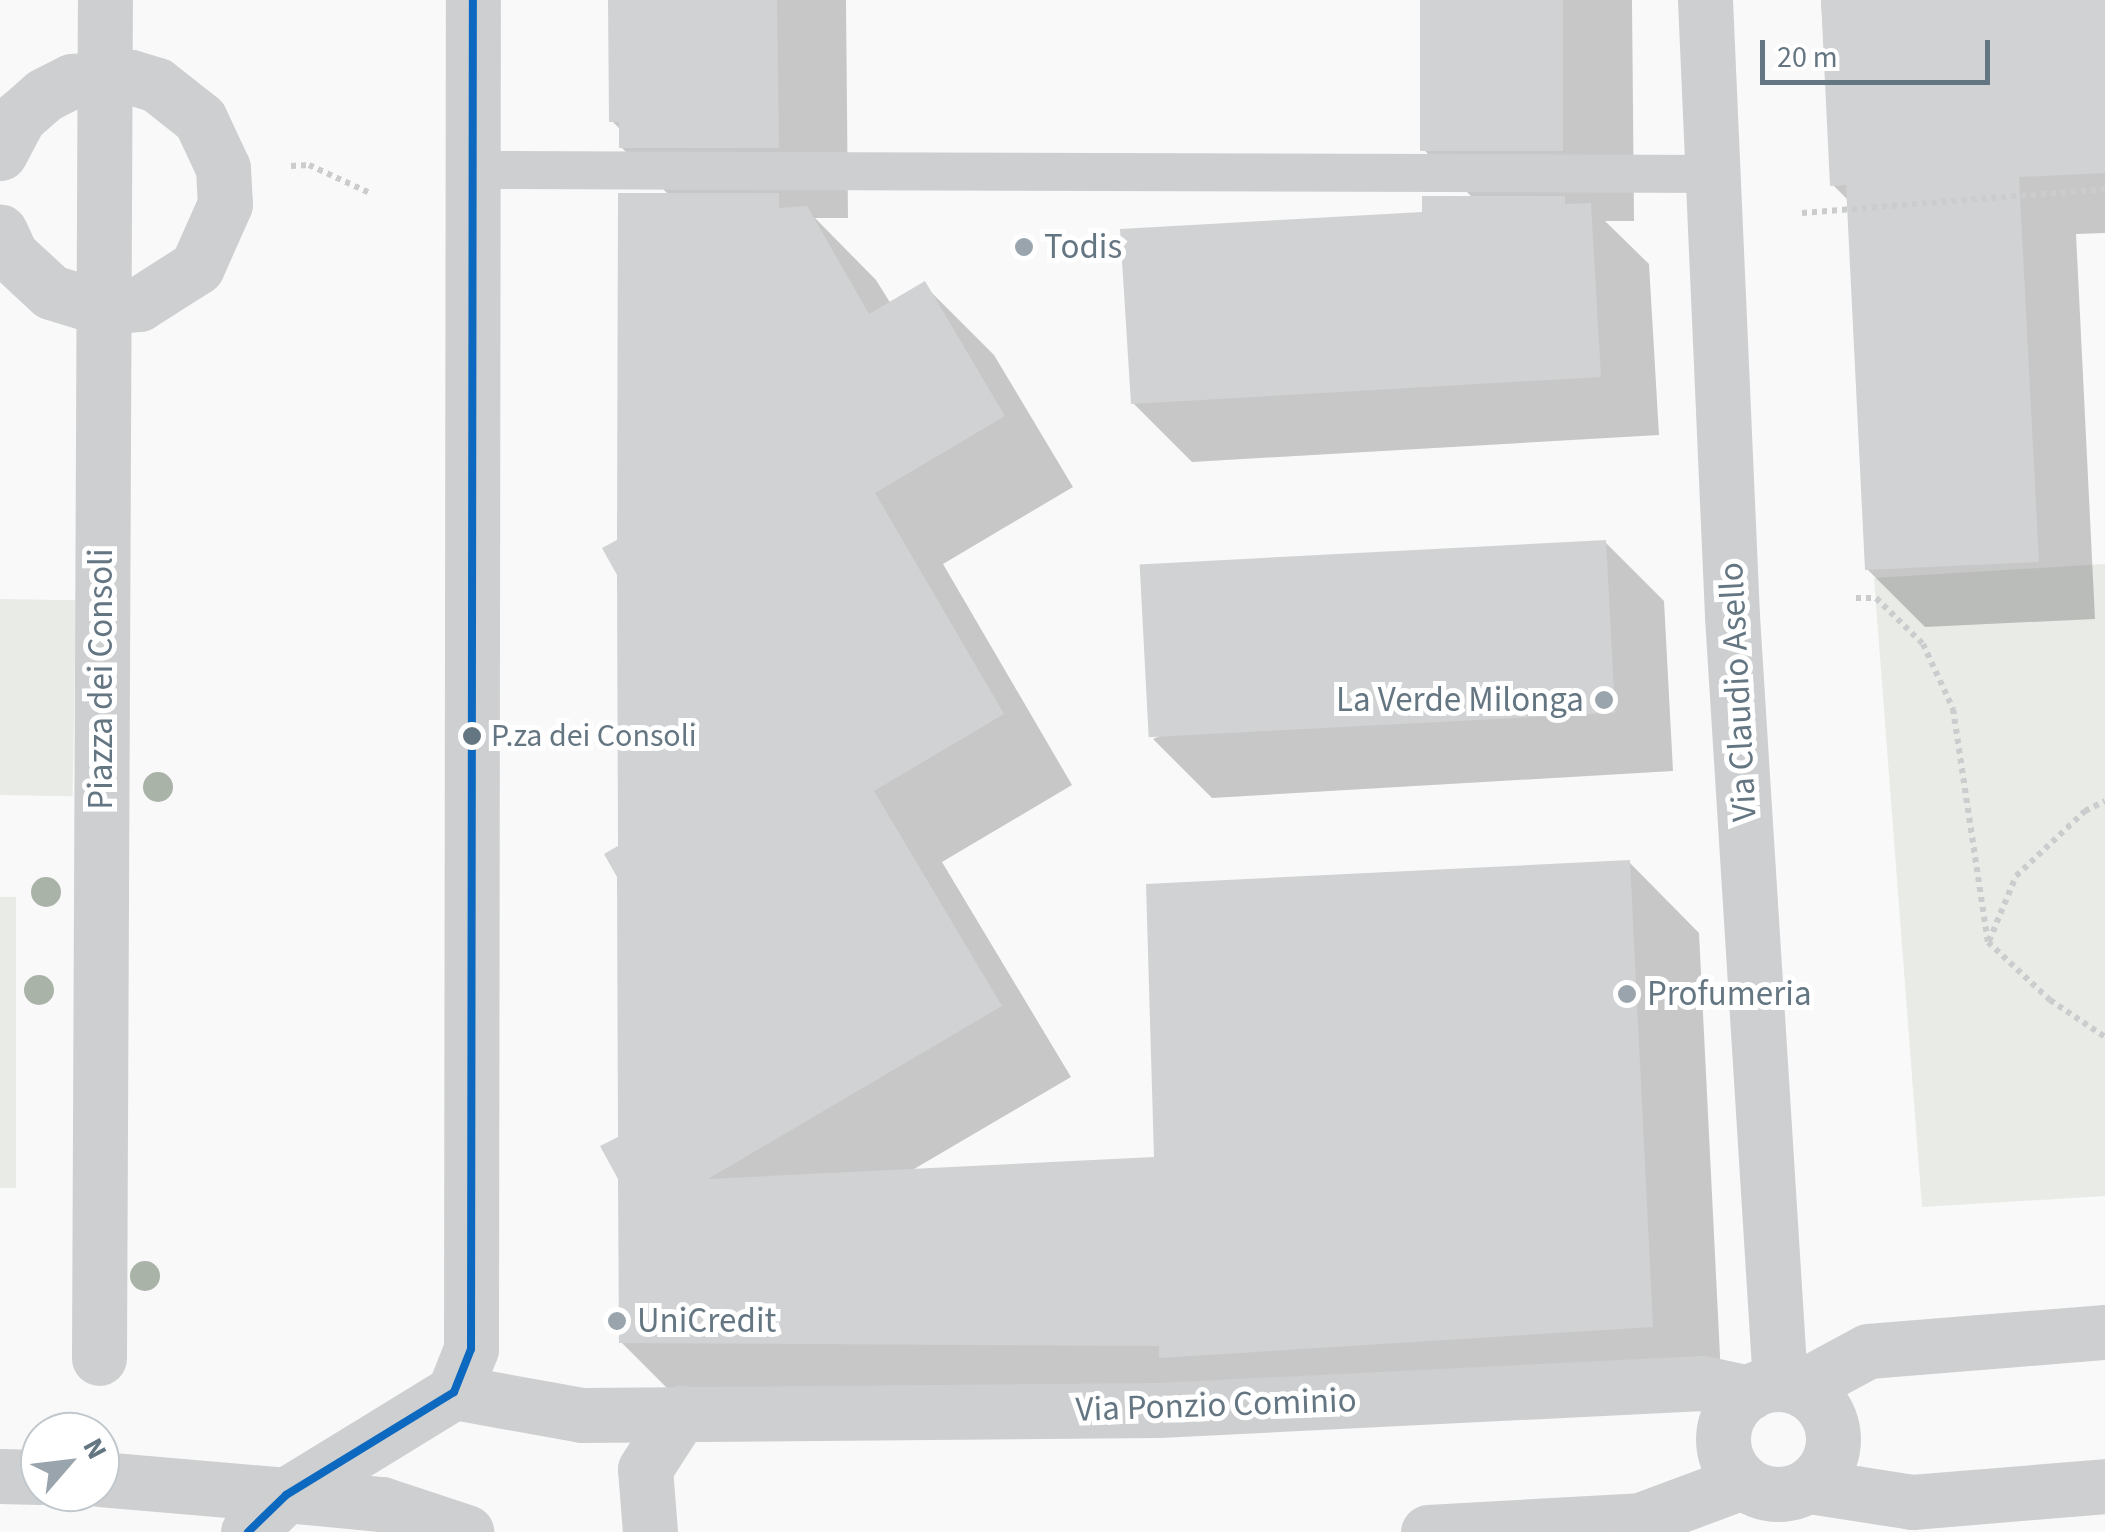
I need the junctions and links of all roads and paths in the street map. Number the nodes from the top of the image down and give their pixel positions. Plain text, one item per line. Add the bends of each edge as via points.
1 (105, 0) edge
2 (473, 0) edge
3 (1705, 0) edge
4 (104, 76) junction
5 (0, 152) edge
6 (474, 170) junction
7 (1715, 174) junction
8 (2105, 189) edge
9 (1802, 213) dead end
10 (0, 232) edge
11 (103, 308) junction
12 (1856, 598) dead end
13 (2105, 802) edge
14 (1988, 942) junction
15 (2105, 1038) edge
16 (2105, 1332) edge
17 (99, 1358) dead end
18 (1777, 1387) junction
19 (454, 1392) junction
20 (681, 1413) junction
21 (120, 1483) edge
22 (2105, 1486) edge
23 (1780, 1499) edge
24 (267, 1514) edge
25 (466, 1532) edge
26 (650, 1532) edge
27 (1428, 1532) edge

1 - 4 street, Piazza dei Consoli
2 - 6 street
3 - 7 street, Via Claudio Asello
4 - 5 street via 44,95 19,117
4 - 11 street, Piazza dei Consoli
4 - 11 street via 158,85 200,119 223,168 224,204 215,238 184,278 139,304
6 - 7 lane
6 - 19 street via 471,1349
7 - 18 street, Via Claudio Asello via 1732,616
8 - 9 path
10 - 11 street via 11,255 51,292
11 - 17 street, Piazza dei Consoli
12 - 14 path via 1876,598 1923,644 1953,709
13 - 14 path via 2085,811 2016,876
14 - 15 path via 2050,1000
16 - 18 street via 1868,1352
18 - 20 street, Via Ponzio Cominio via 1702,1383 1159,1410
18 - 23 street via 1724,1427 1725,1450
18 - 23 street via 1818,1400 1833,1436 1829,1464
19 - 20 street, Via Ponzio Cominio via 582,1415
19 - 24 street
20 - 26 street via 645,1469
21 - 24 street
22 - 23 street via 1912,1502
23 - 27 street via 1640,1520
24 - 25 street via 382,1504

